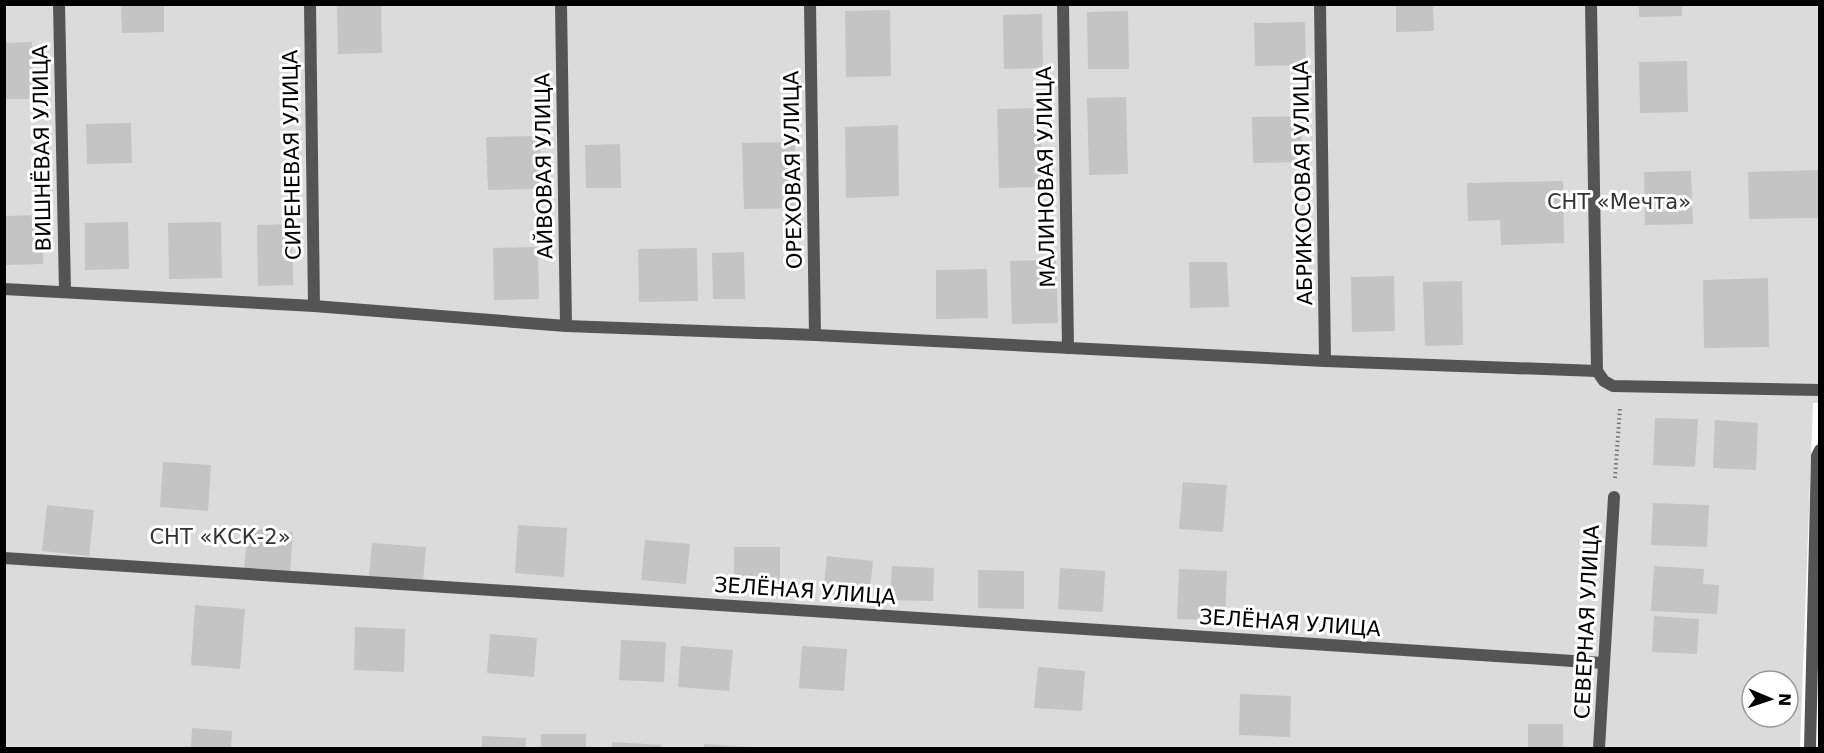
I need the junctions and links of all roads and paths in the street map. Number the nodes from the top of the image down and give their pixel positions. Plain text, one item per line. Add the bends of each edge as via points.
1 (59, 4) edge
2 (310, 4) edge
3 (561, 4) edge
4 (810, 4) edge
5 (1063, 4) edge
6 (1320, 4) edge
7 (1591, 4) edge
8 (4, 289) edge
9 (65, 291) junction
10 (314, 306) junction
11 (566, 326) junction
12 (815, 335) junction
13 (1068, 348) junction
14 (1326, 361) junction
15 (1597, 371) junction
16 (1622, 386) junction
17 (1820, 390) edge
18 (1820, 450) edge
19 (1614, 497) joint
20 (4, 558) edge
21 (1603, 663) junction
22 (1599, 748) edge
23 (1810, 748) edge

1 - 9 street, ВИШНЁВАЯ УЛИЦА
2 - 10 street, СИРЕНЕВАЯ УЛИЦА
3 - 11 street, АЙВОВАЯ УЛИЦА
4 - 12 street, ОРЕХОВАЯ УЛИЦА
5 - 13 street, МАЛИНОВАЯ УЛИЦА
6 - 14 street, АБРИКОСОВАЯ УЛИЦА
7 - 15 street
8 - 9 street
9 - 10 street
10 - 11 street
11 - 12 street
12 - 13 street
13 - 14 street
14 - 15 street
15 - 16 street via 1604,381
16 - 17 street
16 - 19 path
18 - 23 street
19 - 21 street, СЕВЕРНАЯ УЛИЦА
20 - 21 street, ЗЕЛЁНАЯ УЛИЦА
21 - 22 street, СЕВЕРНАЯ УЛИЦА

